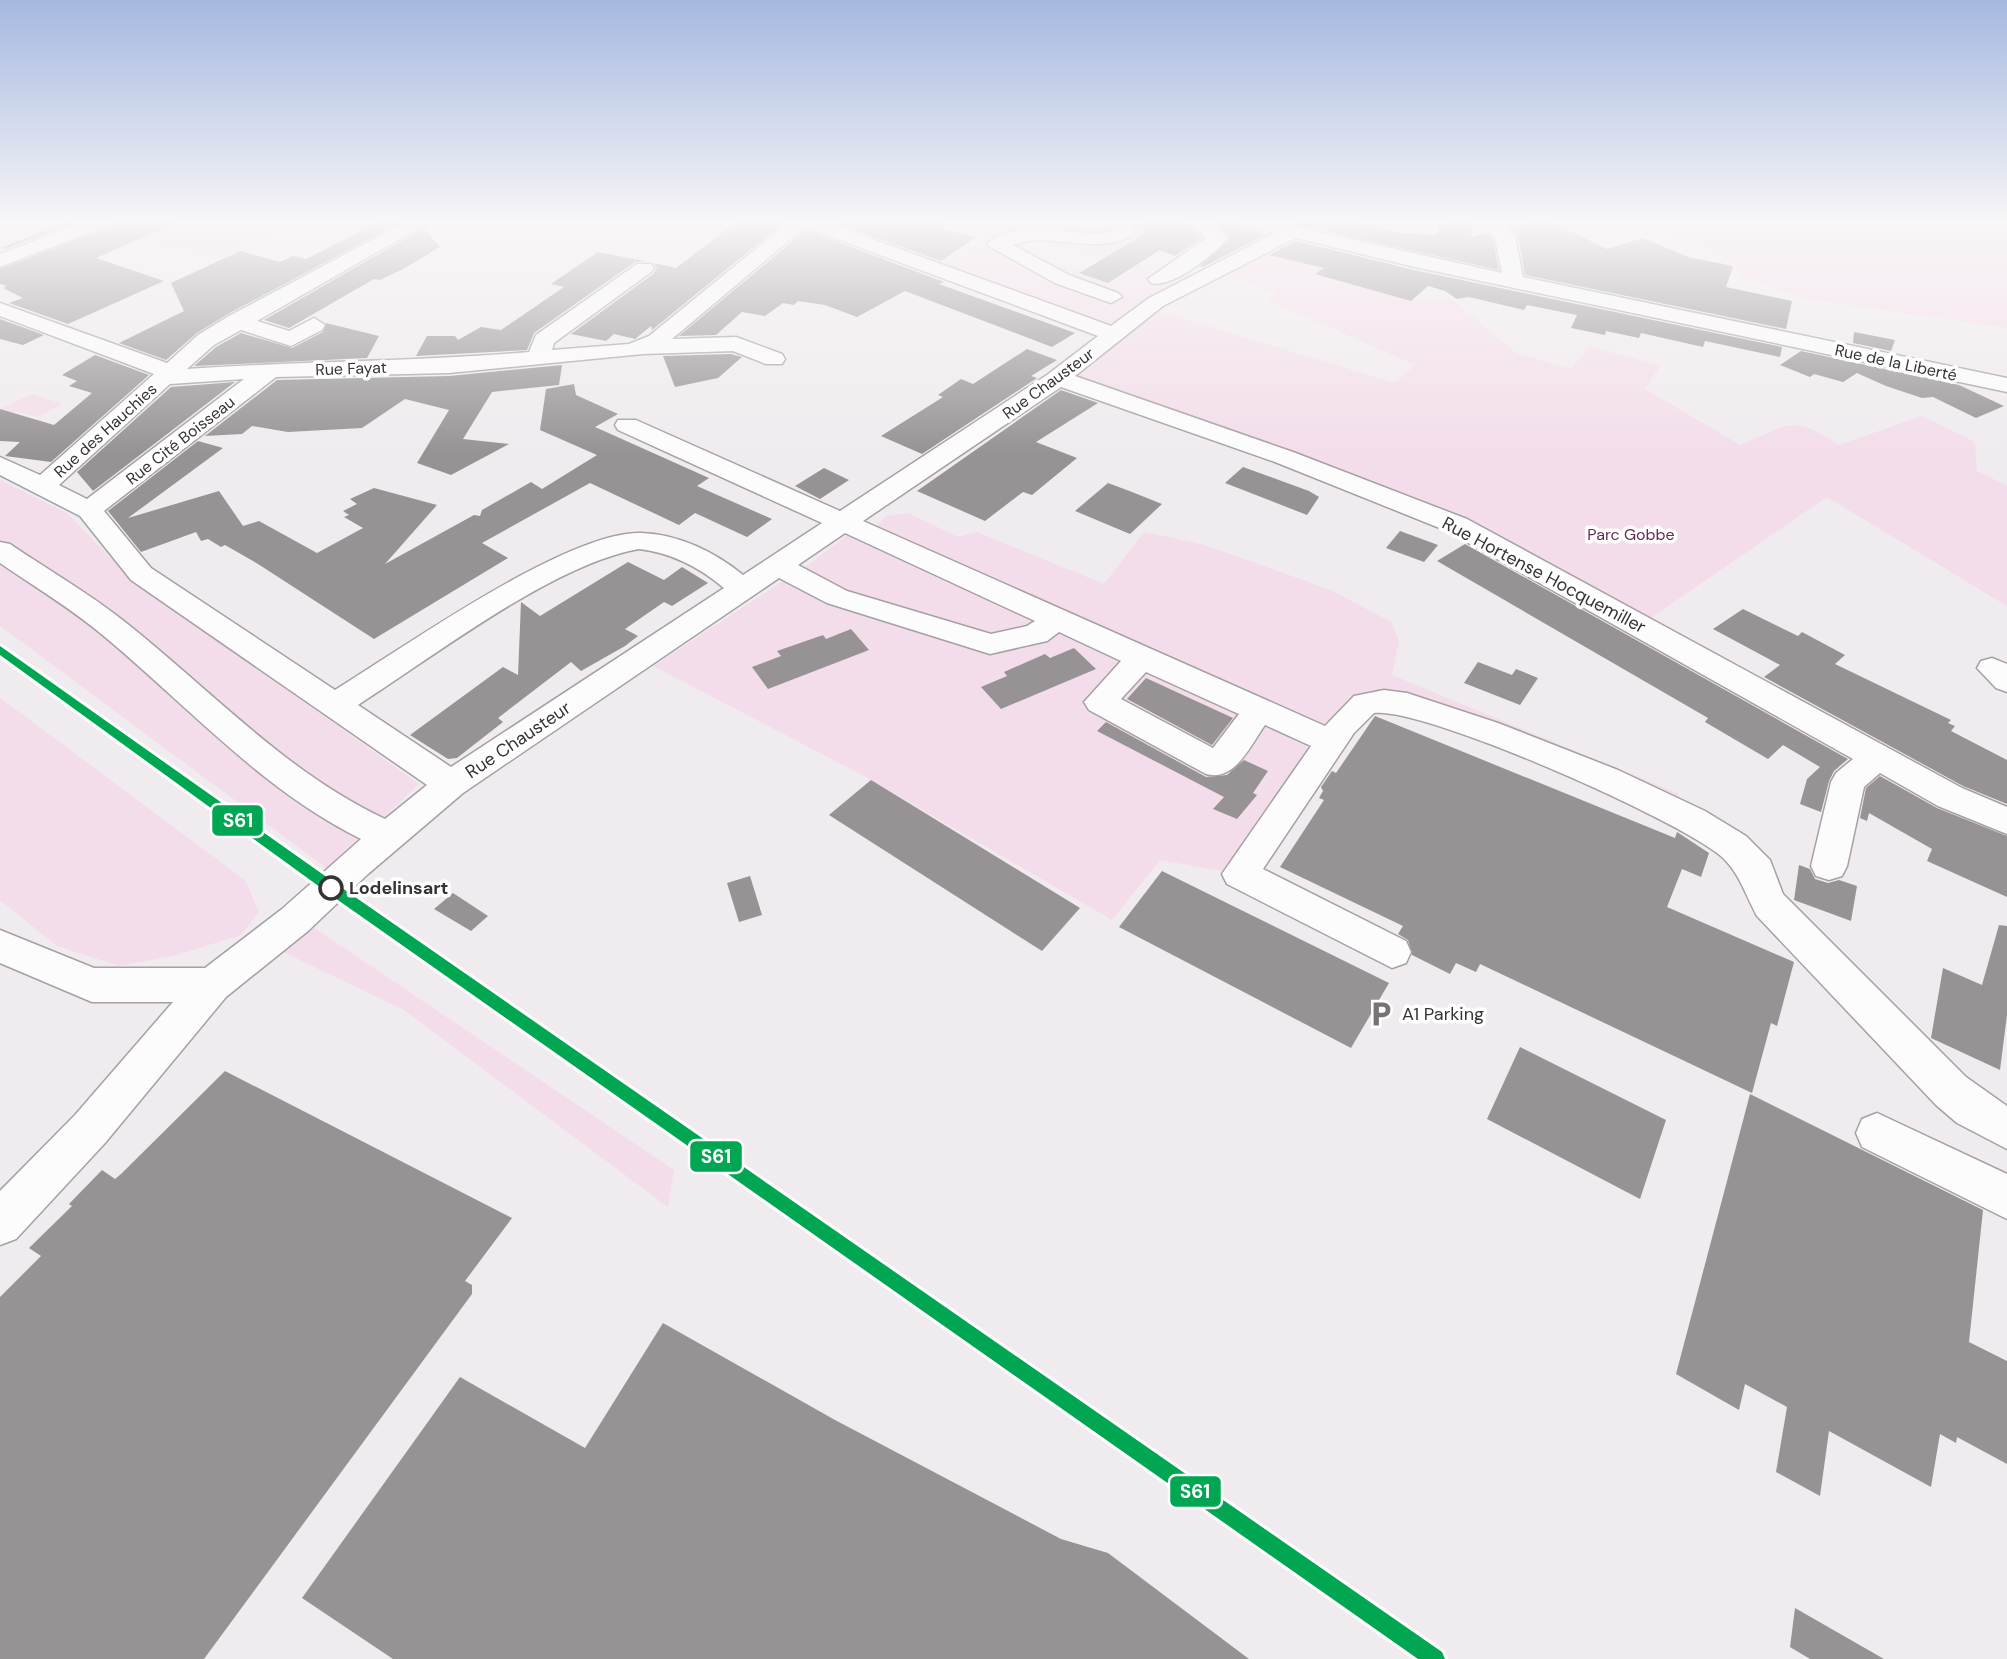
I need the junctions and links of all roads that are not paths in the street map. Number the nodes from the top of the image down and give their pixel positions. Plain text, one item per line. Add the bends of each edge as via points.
1 (279, 298) edge
2 (601, 298) edge
3 (709, 298) edge
4 (1016, 298) edge
5 (1109, 298) edge
6 (1163, 298) edge
7 (1593, 298) edge
8 (0, 309) edge
9 (237, 321) junction
10 (314, 325) dead end
11 (1113, 334) junction
12 (639, 347) junction
13 (539, 358) junction
14 (774, 359) dead end
15 (270, 370) junction
16 (167, 375) junction
17 (1058, 378) junction
18 (2007, 385) edge
19 (627, 425) dead end
20 (0, 464) edge
21 (44, 485) junction
22 (89, 510) junction
23 (844, 522) junction
24 (0, 550) edge
25 (779, 566) junction
26 (743, 590) junction
27 (1055, 621) junction
28 (1141, 659) junction
29 (335, 705) junction
30 (1259, 710) junction
31 (1332, 742) junction
32 (1877, 757) junction
33 (451, 784) junction
34 (2007, 821) edge
35 (390, 837) junction
36 (1829, 866) dead end
37 (0, 946) edge
38 (1392, 952) dead end
39 (212, 985) junction
40 (2007, 1129) edge
41 (1877, 1133) dead end
42 (2007, 1197) edge
43 (0, 1223) edge

1 - 9 street, Rue des Hauchies
2 - 13 street via 544,340
3 - 12 street, Rue Fayat via 657,341
4 - 11 street
5 - 11 street via 1104,303 1105,323
6 - 11 street, Rue Chausteur
7 - 18 street, Rue de la Liberté
8 - 16 street, Rue Fayat
9 - 10 street via 291,339
9 - 16 street, Rue des Hauchies via 206,340
11 - 17 street, Rue Chausteur
12 - 13 street, Rue Fayat
12 - 14 street via 736,344
13 - 15 street, Rue Fayat via 449,366
15 - 16 street, Rue Fayat
15 - 22 street, Rue Cité Boisseau
16 - 21 street, Rue des Hauchies
17 - 23 street, Rue Chausteur
17 - 32 street, Rue Hortense Hocquemiller via 1284,457 1457,525
19 - 23 street
20 - 21 street
21 - 22 street, Rue des Hauchies
22 - 29 street, Rue des Hauchies via 141,574
23 - 25 street, Rue Chausteur
23 - 27 street
24 - 35 street via 113,627 251,751 353,822
25 - 26 street, Rue Chausteur
25 - 27 street via 837,597 990,644 1036,634
26 - 29 street via 712,564 674,548 637,540 601,549 550,572
26 - 33 street, Rue Chausteur
27 - 28 street
28 - 30 street
28 - 30 street via 1100,702 1219,765
29 - 33 street, Rue des Hauchies
30 - 31 street
31 - 38 street via 1240,874
31 - 40 street via 1365,704 1407,704 1535,750 1693,820 1733,846 1757,870 1770,905 1951,1091
32 - 34 street, Rue Hortense Hocquemiller via 1950,797
32 - 36 street via 1848,782
33 - 35 street, Rue Chausteur
35 - 39 street, Rue Chausteur
37 - 39 street via 92,985
39 - 43 street, Rue Chausteur via 90,1129
41 - 42 street

